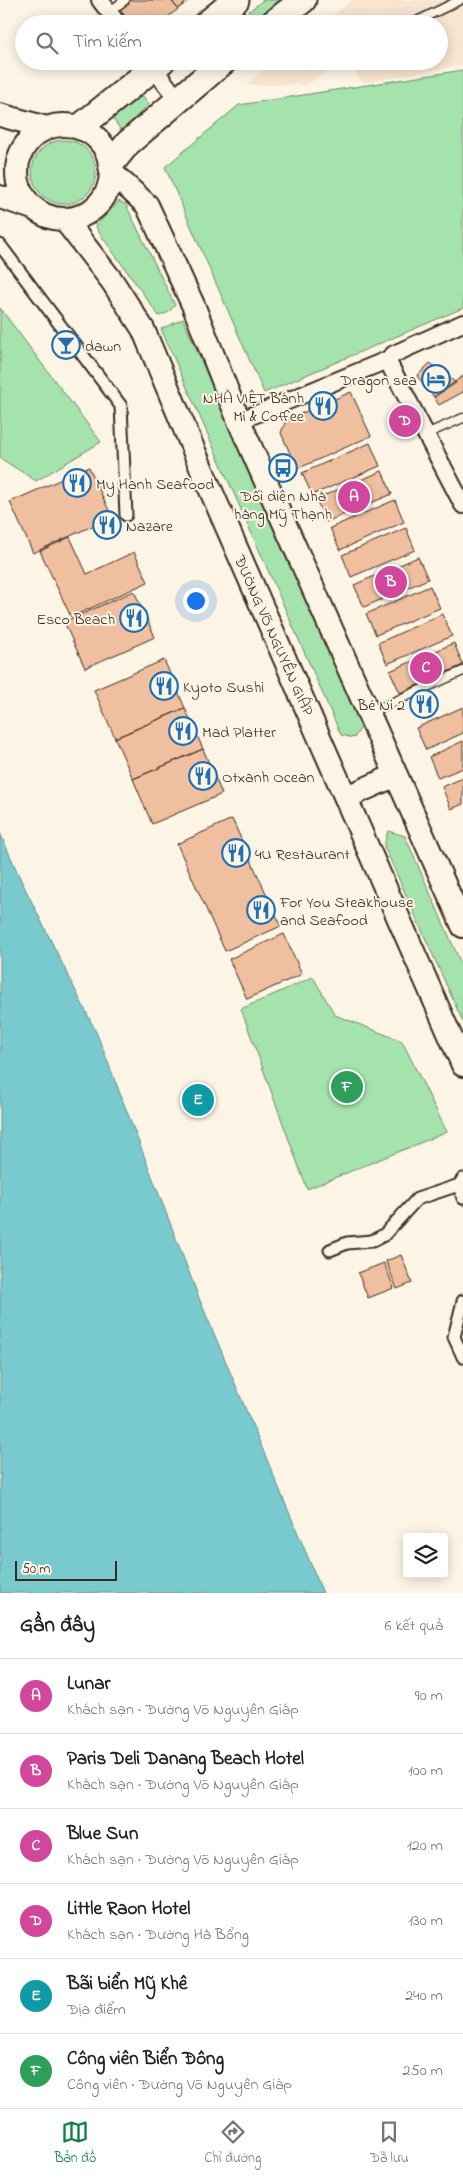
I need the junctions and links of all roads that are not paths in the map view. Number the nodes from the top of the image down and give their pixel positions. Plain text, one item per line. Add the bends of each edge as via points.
1 (125, 0) edge
2 (236, 0) edge
3 (302, 0) edge
4 (460, 0) edge
5 (109, 12) edge
6 (217, 15) edge
7 (283, 15) edge
8 (429, 15) edge
9 (148, 70) edge
10 (159, 70) edge
11 (213, 70) edge
12 (178, 100) junction
13 (0, 116) edge
14 (80, 127) junction
15 (47, 128) junction
16 (111, 168) junction
17 (0, 197) edge
18 (33, 208) junction
19 (64, 219) junction
20 (0, 245) edge
21 (463, 324) edge
22 (390, 353) junction
23 (463, 418) edge
24 (238, 421) junction
25 (426, 434) junction
26 (463, 505) edge
27 (126, 515) dead end
28 (463, 671) edge
29 (368, 713) junction
30 (396, 776) junction
31 (347, 797) junction
32 (463, 926) edge
33 (463, 1065) edge
34 (461, 1182) edge
35 (463, 1198) edge
36 (330, 1250) dead end
37 (463, 1301) edge
38 (463, 1356) edge

1 - 5 lane
2 - 6 main road
3 - 7 main road
4 - 8 lane
9 - 14 main road
10 - 12 street
11 - 12 main road
12 - 16 main road via 128,143
13 - 15 main road
14 - 15 main road via 67,124
14 - 16 main road via 100,141
15 - 18 main road via 26,144 16,172 20,191
16 - 19 main road via 103,200 79,217
16 - 24 main road via 146,205 194,307
17 - 18 main road
18 - 19 main road via 53,218
19 - 31 main road, ĐƯỜNG VÕ NGUYÊN GIÁP via 112,281 143,329 205,478
20 - 27 street via 120,406
21 - 22 street
22 - 24 street
22 - 25 street
23 - 25 lane
24 - 29 main road
25 - 26 street
28 - 29 lane
29 - 30 main road
30 - 31 main road
30 - 32 main road
31 - 33 main road, ĐƯỜNG VÕ NGUYÊN GIÁP
34 - 35 street
34 - 36 street via 417,1199 384,1235 372,1241 347,1243
37 - 38 street via 454,1338

